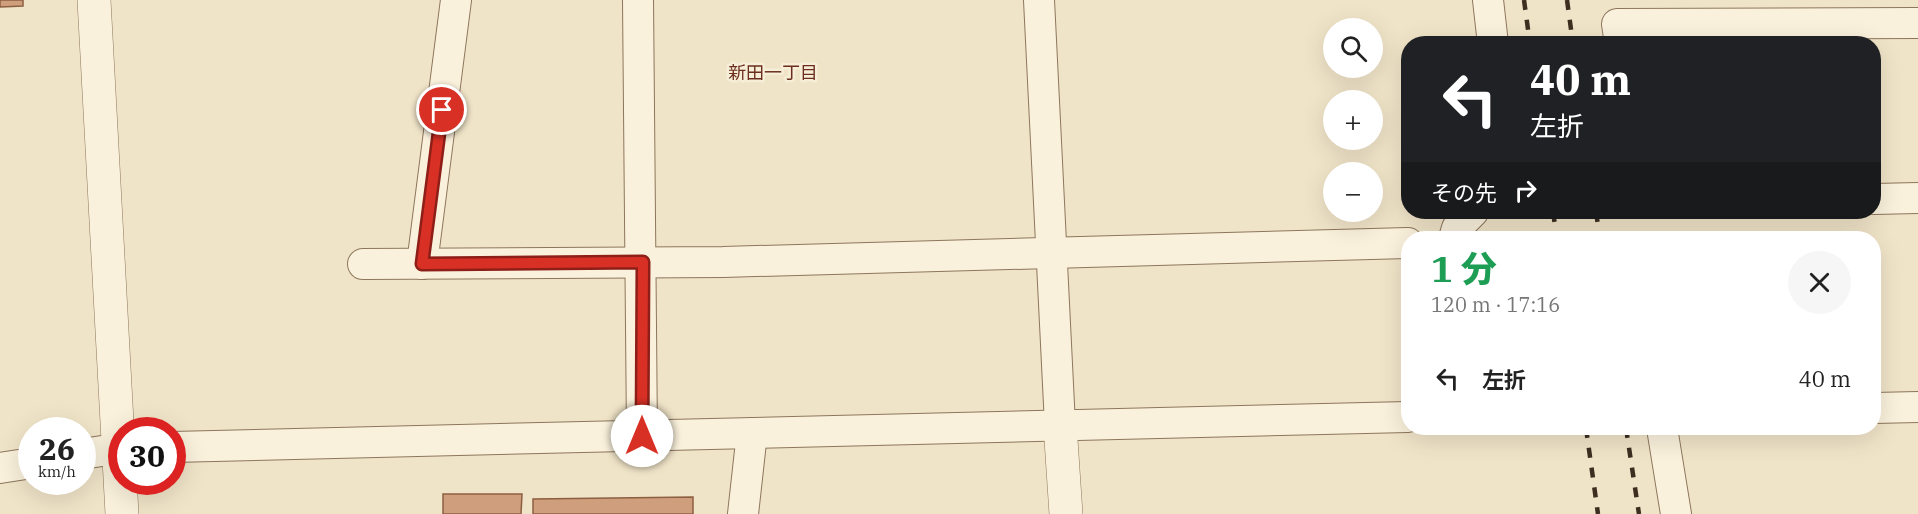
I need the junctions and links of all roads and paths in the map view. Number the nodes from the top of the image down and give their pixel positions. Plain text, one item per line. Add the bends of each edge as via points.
1 (94, 0) edge
2 (456, 0) edge
3 (638, 0) edge
4 (1039, 0) edge
5 (1488, 0) edge
6 (1769, 12) edge
7 (1918, 23) edge
8 (1492, 36) edge
9 (1619, 36) edge
10 (1918, 198) edge
11 (1881, 199) edge
12 (1466, 219) edge
13 (1456, 231) edge
14 (1401, 243) edge
15 (1051, 251) junction
16 (643, 262) junction
17 (363, 264) dead end
18 (422, 264) junction
19 (1918, 407) edge
20 (1881, 408) edge
21 (117, 417) edge
22 (1401, 417) edge
23 (1060, 425) junction
24 (752, 433) junction
25 (1663, 435) edge
26 (642, 436) junction
27 (186, 447) edge
28 (18, 465) edge
29 (0, 468) edge
30 (121, 495) edge
31 (122, 514) edge
32 (743, 514) edge
33 (1065, 514) edge
34 (1676, 514) edge

1 - 21 street
2 - 18 street
3 - 16 street
4 - 15 street
5 - 8 street
6 - 7 street
6 - 9 street via 1617,24
10 - 11 street
12 - 13 street
14 - 15 street
15 - 16 street
15 - 23 street
16 - 18 street
16 - 26 street
17 - 18 street
19 - 20 street
22 - 23 street
23 - 24 street
23 - 33 street
24 - 26 street
24 - 32 street
25 - 34 street
26 - 27 street
28 - 29 street
30 - 31 street

